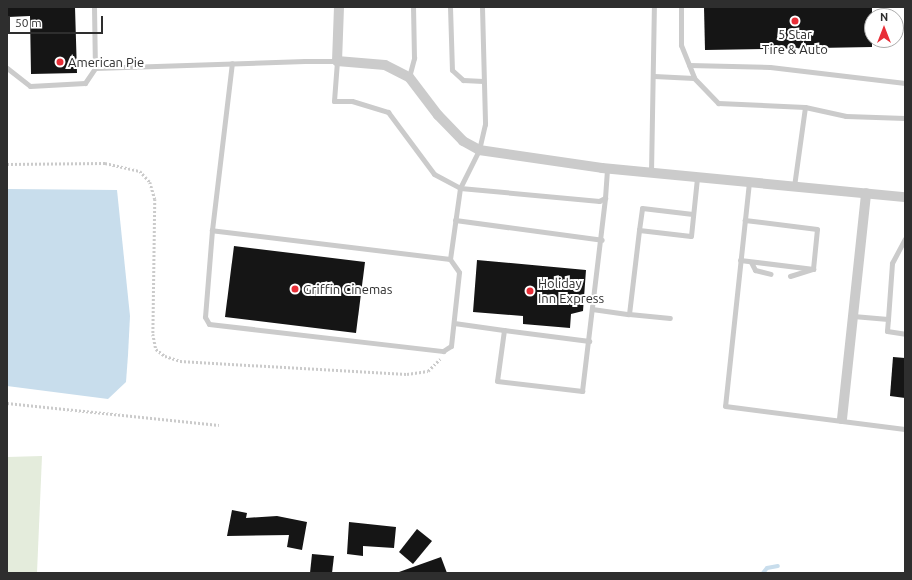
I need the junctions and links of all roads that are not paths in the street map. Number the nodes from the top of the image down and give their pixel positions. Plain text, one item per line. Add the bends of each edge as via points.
1 (94, 7) edge
2 (339, 7) edge
3 (413, 7) edge
4 (450, 7) edge
5 (482, 7) edge
6 (654, 7) edge
7 (681, 7) edge
8 (338, 61) junction
9 (232, 63) junction
10 (689, 65) junction
11 (7, 68) edge
12 (95, 68) junction
13 (654, 76) junction
14 (409, 77) junction
15 (694, 78) junction
16 (483, 81) junction
17 (905, 83) edge
18 (805, 107) junction
19 (905, 118) edge
20 (479, 150) junction
21 (607, 169) junction
22 (651, 173) junction
23 (697, 178) junction
24 (749, 182) junction
25 (794, 186) junction
26 (460, 188) junction
27 (866, 193) junction
28 (905, 197) edge
29 (605, 198) junction
30 (693, 214) junction
31 (455, 220) junction
32 (745, 220) junction
33 (212, 230) junction
34 (639, 230) junction
35 (905, 239) edge
36 (602, 240) junction
37 (450, 259) junction
38 (740, 260) junction
39 (751, 262) junction
40 (813, 269) junction
41 (771, 274) dead end
42 (790, 276) dead end
43 (592, 309) junction
44 (629, 314) junction
45 (853, 316) junction
46 (670, 318) dead end
47 (888, 319) junction
48 (454, 323) junction
49 (504, 330) junction
50 (905, 334) edge
51 (588, 340) junction
52 (842, 419) junction
53 (905, 429) edge

1 - 12 lane
2 - 8 street
3 - 14 lane via 414,58
4 - 16 lane via 452,70 463,80
5 - 16 lane
6 - 13 lane
7 - 10 lane via 681,45
8 - 9 lane
8 - 14 street via 385,65
8 - 26 lane via 334,102 352,101 388,112 434,174
9 - 12 lane
9 - 33 lane
10 - 15 lane
10 - 17 lane via 777,68
11 - 12 lane via 30,86 85,83
13 - 15 lane
13 - 22 lane
14 - 20 street via 438,115 464,141
15 - 18 lane via 718,102
16 - 20 lane via 485,124
18 - 19 lane via 846,116
18 - 25 lane
20 - 21 street
20 - 26 lane
21 - 22 street
21 - 29 lane
22 - 23 street
23 - 24 street
23 - 30 lane
24 - 25 street
24 - 32 lane
25 - 27 street
26 - 29 lane via 599,201
26 - 31 lane
27 - 28 street
27 - 45 street
29 - 36 lane
30 - 34 lane via 642,208
30 - 34 lane via 691,236
31 - 36 lane
31 - 37 lane
32 - 38 lane
32 - 40 lane via 817,229
33 - 37 lane
33 - 48 lane via 205,317 209,324 443,351 451,346
34 - 44 lane
35 - 47 lane via 892,263
36 - 43 lane
37 - 48 lane via 459,272
38 - 39 lane
38 - 52 lane via 725,406
39 - 40 lane
39 - 41 lane via 755,270
40 - 42 lane
43 - 44 lane
43 - 51 lane
44 - 46 lane
45 - 47 lane
45 - 52 street
47 - 50 lane via 887,332
48 - 49 lane
49 - 51 lane
49 - 51 lane via 497,381 582,392
52 - 53 lane

